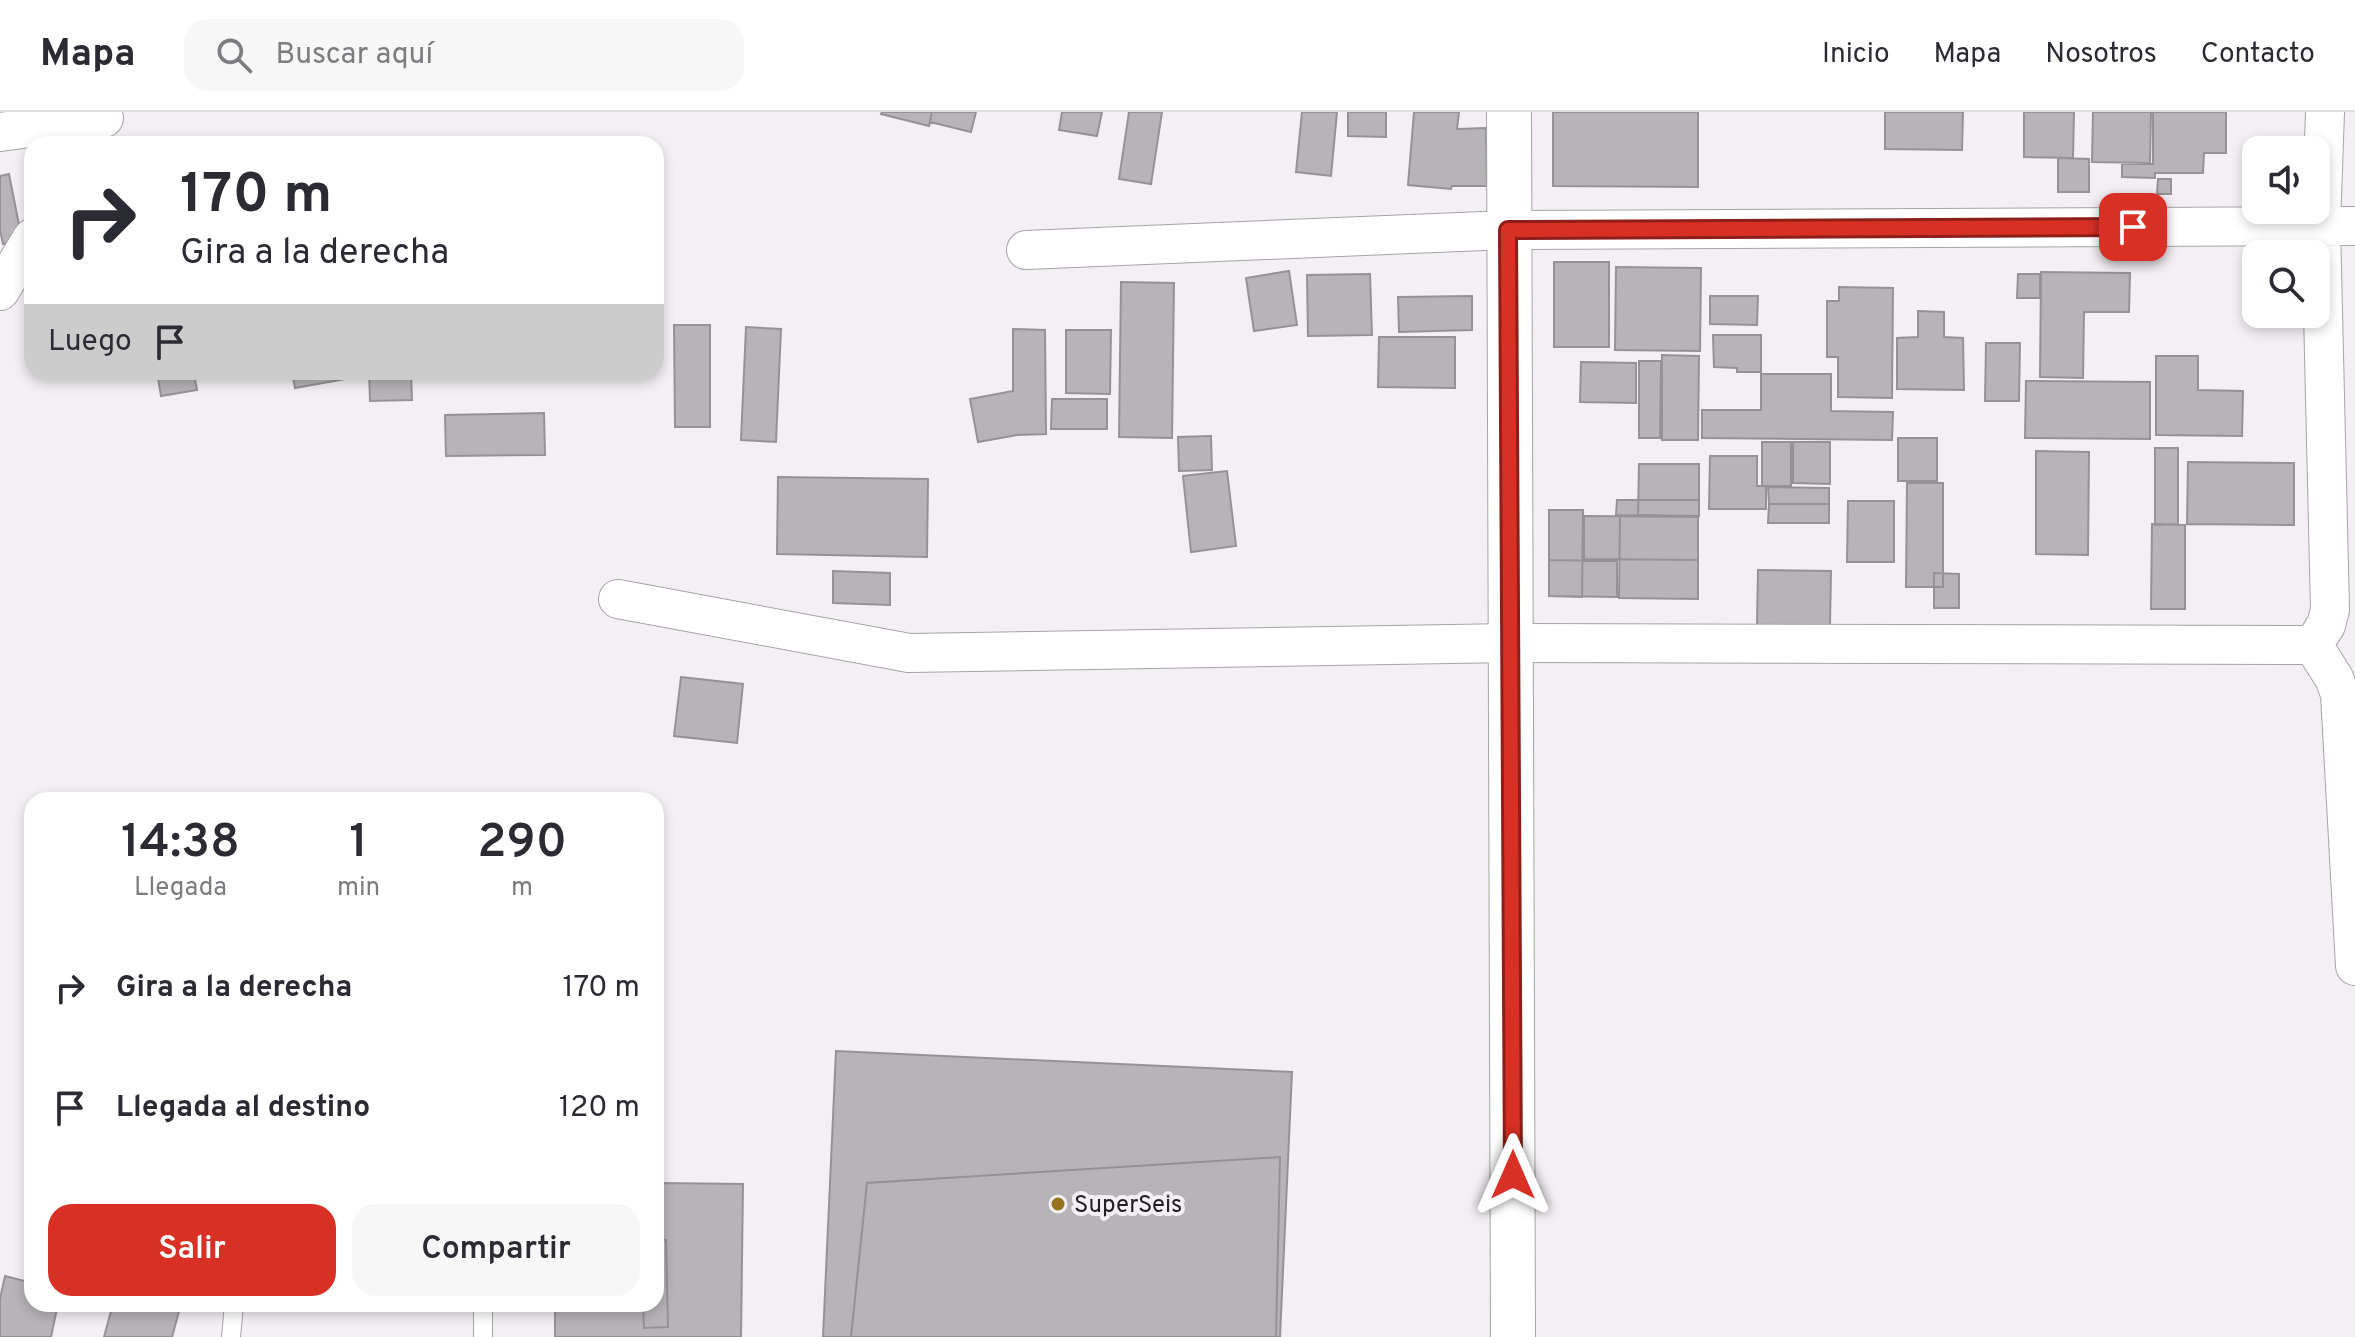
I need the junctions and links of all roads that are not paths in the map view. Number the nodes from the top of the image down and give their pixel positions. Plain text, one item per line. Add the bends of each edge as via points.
1 (1509, 112) edge
2 (2325, 112) edge
3 (100, 125) edge
4 (0, 132) edge
5 (2338, 226) edge
6 (1508, 230) junction
7 (1026, 250) dead end
8 (24, 251) edge
9 (0, 291) edge
10 (618, 599) dead end
11 (1511, 643) junction
12 (2313, 645) junction
13 (2355, 966) edge
14 (233, 1312) edge
15 (483, 1312) edge
16 (231, 1337) edge
17 (483, 1337) edge
18 (1513, 1337) edge

1 - 6 street
2 - 5 street
3 - 4 street
5 - 6 street
5 - 12 street via 2330,610
6 - 7 street
6 - 11 street
8 - 9 street
10 - 11 street via 909,653
11 - 12 street
11 - 18 street
12 - 13 street via 2340,694
14 - 16 lane
15 - 17 lane

